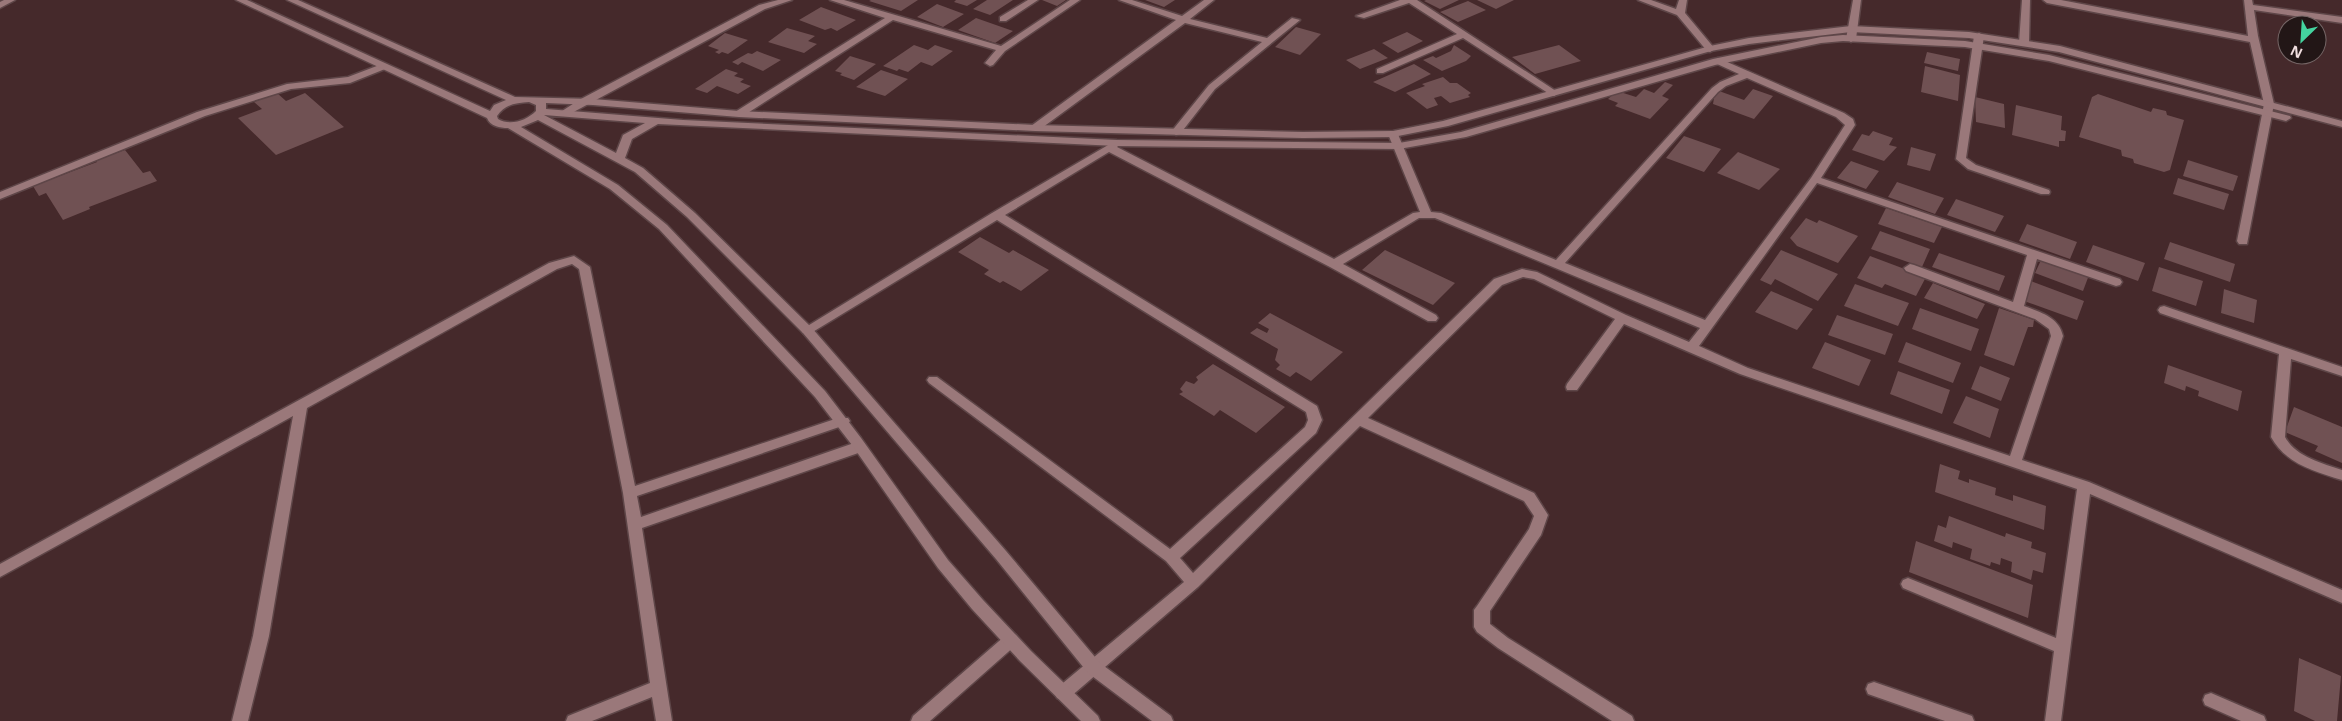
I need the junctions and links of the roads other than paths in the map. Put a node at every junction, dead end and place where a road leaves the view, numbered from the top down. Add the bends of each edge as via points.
1 (11, 0) edge
2 (240, 0) edge
3 (291, 0) edge
4 (788, 0) edge
5 (834, 0) edge
6 (1034, 0) edge
7 (1076, 0) edge
8 (1123, 0) edge
9 (1210, 0) edge
10 (1410, 0) edge
11 (1642, 0) edge
12 (1683, 0) edge
13 (1857, 0) edge
14 (2026, 0) edge
15 (2047, 0) edge
16 (2248, 3) edge
17 (0, 5) edge
18 (1680, 13) junction
19 (1361, 16) dead end
20 (892, 17) junction
21 (1003, 19) dead end
22 (1184, 20) junction
23 (1295, 20) dead end
24 (2342, 20) edge
25 (1851, 34) junction
26 (1463, 35) junction
27 (2254, 40) junction
28 (1270, 41) junction
29 (1979, 42) junction
30 (2024, 43) junction
31 (1002, 49) junction
32 (1710, 49) junction
33 (1718, 61) junction
34 (990, 62) dead end
35 (382, 67) junction
36 (1380, 71) dead end
37 (1748, 74) junction
38 (1554, 93) junction
39 (514, 100) junction
40 (533, 100) junction
41 (582, 102) junction
42 (2268, 109) junction
43 (539, 114) junction
44 (564, 114) junction
45 (740, 114) junction
46 (492, 116) junction
47 (656, 121) junction
48 (2342, 124) edge
49 (510, 126) junction
50 (1035, 128) junction
51 (1067, 129) junction
52 (1176, 132) junction
53 (2342, 132) edge
54 (1393, 134) junction
55 (1054, 140) junction
56 (1114, 145) junction
57 (1399, 146) junction
58 (619, 159) junction
59 (1815, 179) junction
60 (2045, 192) dead end
61 (0, 196) edge
62 (1427, 214) junction
63 (996, 215) junction
64 (2243, 241) dead end
65 (2033, 254) junction
66 (1334, 264) junction
67 (1558, 264) junction
68 (1910, 268) dead end
69 (2116, 282) dead end
70 (2017, 308) junction
71 (2164, 310) dead end
72 (1432, 318) dead end
73 (1622, 318) junction
74 (1707, 326) junction
75 (807, 330) junction
76 (1691, 348) junction
77 (2285, 352) junction
78 (2342, 372) edge
79 (933, 380) dead end
80 (1572, 387) dead end
81 (301, 405) junction
82 (1360, 420) junction
83 (843, 421) junction
84 (859, 447) junction
85 (2015, 462) junction
86 (2342, 475) edge
87 (2084, 486) junction
88 (630, 493) junction
89 (634, 524) junction
90 (1170, 557) junction
91 (0, 571) edge
92 (1193, 583) junction
93 (1908, 584) dead end
94 (2342, 597) edge
95 (1011, 640) junction
96 (2063, 648) junction
97 (1094, 668) junction
98 (659, 687) junction
99 (1874, 689) dead end
100 (1063, 693) junction
101 (2211, 700) dead end
102 (240, 721) edge
103 (574, 721) edge
104 (664, 721) edge
105 (919, 721) edge
106 (1092, 721) edge
107 (1165, 721) edge
108 (1626, 721) edge
109 (1966, 721) edge
110 (2053, 721) edge
111 (2258, 721) edge

1 - 17 street
2 - 35 street
3 - 39 street
4 - 41 street via 762,7
5 - 20 street
6 - 21 street
7 - 31 street
8 - 22 street
9 - 22 street
10 - 19 street
10 - 26 street
11 - 18 street
12 - 18 street
13 - 25 street
14 - 30 street
15 - 27 street
16 - 24 street
16 - 27 street
18 - 32 street
20 - 31 street
20 - 45 street
22 - 28 street
22 - 50 street
23 - 28 street
25 - 29 street
25 - 32 street via 1749,41
25 - 33 street
26 - 36 street
26 - 38 street
27 - 42 street
28 - 52 street via 1212,87
29 - 30 street
29 - 42 street
29 - 60 street via 1961,160 1972,167
30 - 42 street via 2060,49
31 - 34 street
32 - 38 street
33 - 37 street
33 - 57 street via 1462,135
35 - 46 street
35 - 61 street via 350,80 290,86 200,114
37 - 59 street via 1849,121 1850,125
37 - 67 street via 1715,90
38 - 54 street via 1444,124
39 - 40 street
39 - 46 street via 498,107
40 - 41 street
40 - 43 street via 541,104
41 - 44 street
41 - 45 street
42 - 48 street
42 - 53 street
42 - 64 street
43 - 44 street
43 - 49 street
43 - 58 street
44 - 47 street
45 - 50 street
46 - 49 street via 496,123
47 - 55 street
47 - 58 street via 627,137
49 - 83 street via 614,187 663,227
50 - 51 street
51 - 52 street
51 - 55 street
52 - 54 street
54 - 57 street
55 - 56 street
56 - 57 street
56 - 63 street
56 - 66 street
57 - 62 street
58 - 75 street via 639,170 691,215
59 - 65 street
59 - 74 street
62 - 66 street via 1417,215
62 - 67 street via 1449,219
63 - 75 street
63 - 90 street via 1312,409 1315,420 1311,430
65 - 69 street
65 - 70 street
66 - 72 street
67 - 74 street
68 - 70 street
70 - 85 street via 2050,322 2057,330 2057,336
71 - 77 street
73 - 76 street
73 - 80 street
73 - 82 street via 1537,276 1522,273 1509,276 1498,282
74 - 76 street
75 - 97 street
76 - 85 street via 1744,371
77 - 78 street
77 - 86 street via 2278,437 2281,445 2304,460
79 - 90 street
81 - 88 street via 553,266 574,260 584,267
81 - 91 street
81 - 102 street via 261,636
82 - 92 street
82 - 108 street via 1529,497 1541,515 1536,531 1482,610 1482,627
83 - 84 street
83 - 88 street
84 - 89 street
84 - 95 street via 962,587
85 - 87 street
87 - 94 street
87 - 96 street
88 - 89 street
89 - 98 street
90 - 92 street
92 - 97 street
93 - 96 street
95 - 100 street
95 - 105 street
96 - 110 street
97 - 100 street
97 - 107 street
98 - 103 street
98 - 104 street
99 - 109 street
100 - 106 street
101 - 111 street

